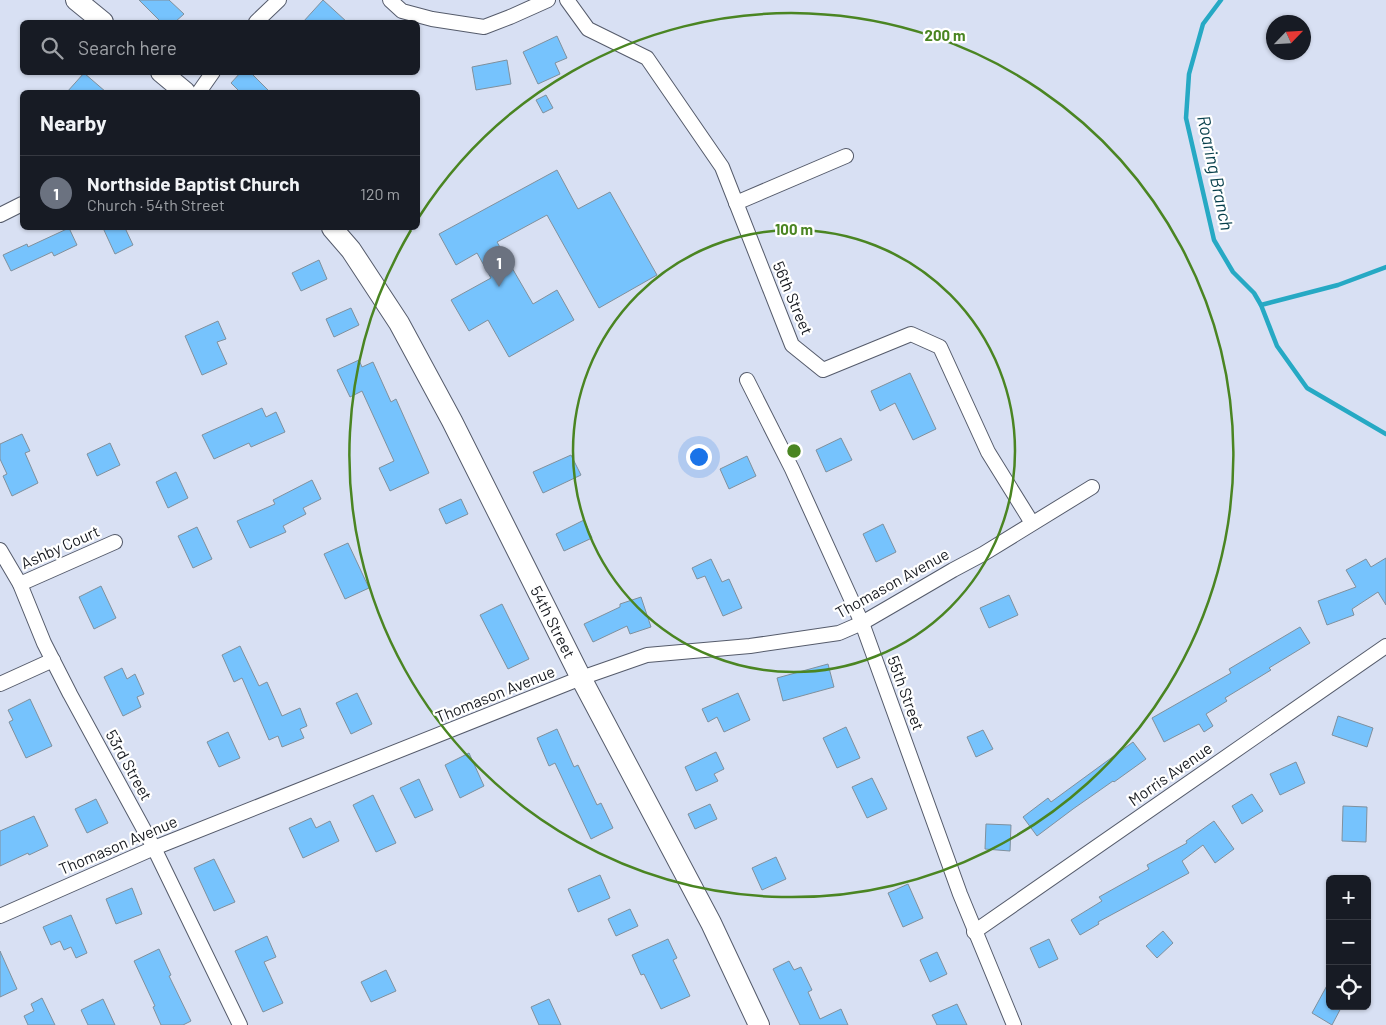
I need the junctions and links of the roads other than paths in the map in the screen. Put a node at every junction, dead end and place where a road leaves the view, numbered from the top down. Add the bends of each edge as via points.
1 (76, 0) edge
2 (279, 0) edge
3 (390, 0) edge
4 (548, 0) edge
5 (567, 0) edge
6 (101, 20) edge
7 (258, 20) edge
8 (165, 75) edge
9 (212, 75) edge
10 (183, 90) edge
11 (200, 90) edge
12 (846, 156) dead end
13 (736, 203) junction
14 (20, 205) edge
15 (0, 215) edge
16 (334, 230) edge
17 (747, 380) dead end
18 (1092, 488) dead end
19 (1032, 523) junction
20 (115, 542) dead end
21 (0, 550) edge
22 (20, 584) junction
23 (862, 623) junction
24 (1386, 646) edge
25 (53, 660) junction
26 (581, 678) junction
27 (0, 684) edge
28 (154, 848) junction
29 (0, 916) edge
30 (974, 932) junction
31 (240, 1025) edge
32 (759, 1025) edge
33 (1014, 1025) edge

1 - 6 main road
2 - 7 street
3 - 4 street via 402,11 484,27
5 - 13 street, 56th Street via 588,29 647,58 722,167
8 - 10 main road
9 - 11 street
12 - 13 street
13 - 19 street, 56th Street via 792,345 824,370 911,334 940,347 988,452
14 - 15 street
16 - 26 main road, 54th Street via 351,250 399,323
17 - 23 street, 55th Street via 792,469
18 - 19 street, Thomason Avenue
19 - 23 street, Thomason Avenue
20 - 22 street, Ashby Court
21 - 22 street, 53rd Street
22 - 25 street, 53rd Street
23 - 26 street, Thomason Avenue via 839,633 750,646 647,655
23 - 30 street, 55th Street
24 - 30 street, Morris Avenue
25 - 27 street
25 - 28 street, 53rd Street
26 - 28 street, Thomason Avenue
26 - 32 main road, 54th Street via 711,923
28 - 29 street, Thomason Avenue
28 - 31 street, 53rd Street
30 - 33 street, 55th Street

